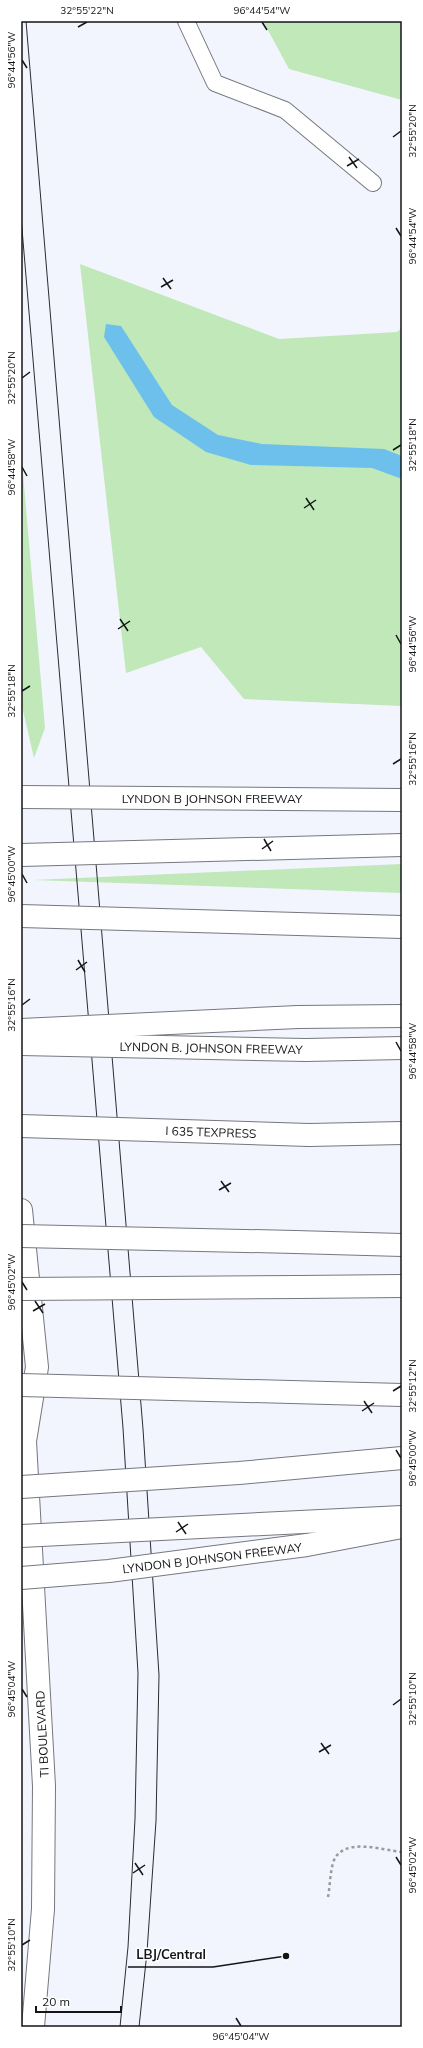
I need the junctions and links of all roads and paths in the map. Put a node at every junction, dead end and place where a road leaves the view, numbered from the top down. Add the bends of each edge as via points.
1 (186, 21) edge
2 (373, 183) dead end
3 (21, 797) edge
4 (402, 800) edge
5 (402, 844) edge
6 (21, 855) edge
7 (21, 916) edge
8 (402, 927) edge
9 (402, 1016) edge
10 (21, 1030) edge
11 (21, 1044) edge
12 (402, 1048) edge
13 (21, 1126) edge
14 (402, 1133) edge
15 (21, 1210) edge
16 (21, 1236) edge
17 (402, 1245) edge
18 (402, 1286) edge
19 (21, 1289) edge
20 (21, 1385) edge
21 (402, 1395) edge
22 (22, 1439) edge
23 (402, 1458) edge
24 (21, 1487) edge
25 (402, 1517) edge
26 (402, 1527) edge
27 (21, 1536) edge
28 (21, 1578) edge
29 (402, 1852) edge
30 (328, 1897) dead end
31 (33, 2027) edge

1 - 2 lane via 215,83 285,110
3 - 4 main road, LYNDON B JOHNSON FREEWAY, bridge
5 - 6 main road, bridge
7 - 8 main road, bridge
9 - 10 main road, bridge via 298,1017
11 - 12 main road, LYNDON B. JOHNSON FREEWAY, bridge via 306,1050
13 - 14 main road, I 635 TEXPRESS, bridge via 309,1135
15 - 22 main road, TI BOULEVARD via 36,1367
16 - 17 main road, bridge
18 - 19 main road, bridge
20 - 21 main road, bridge
22 - 31 main road, TI BOULEVARD via 44,1786 43,1909
23 - 24 main road, bridge via 239,1473
25 - 27 main road, bridge
26 - 28 main road, LYNDON B JOHNSON FREEWAY, bridge via 307,1546 109,1571
29 - 30 path via 356,1846 338,1853 333,1863

